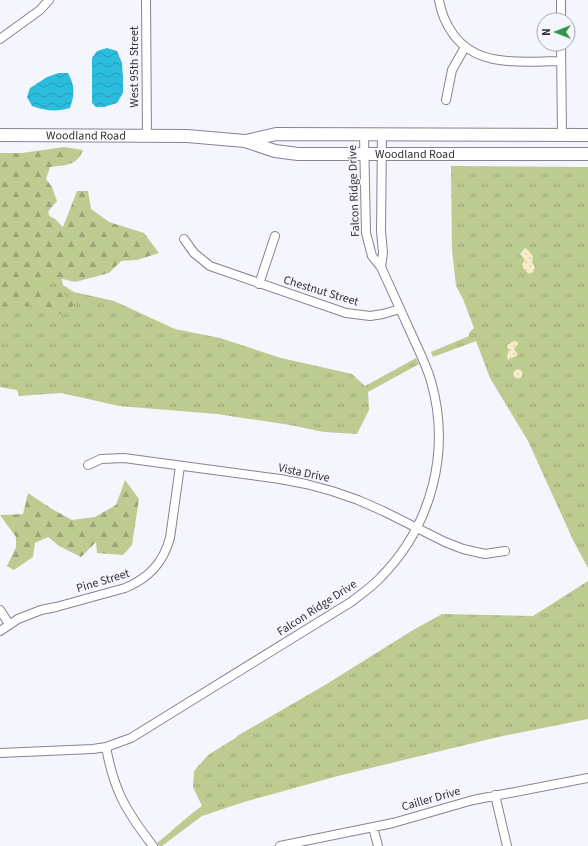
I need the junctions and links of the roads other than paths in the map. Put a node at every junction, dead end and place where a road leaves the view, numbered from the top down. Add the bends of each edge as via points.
1 (49, 0) edge
2 (146, 0) edge
3 (439, 0) edge
4 (561, 0) edge
5 (561, 12) edge
6 (0, 39) edge
7 (465, 47) junction
8 (561, 52) edge
9 (561, 60) junction
10 (446, 100) dead end
11 (0, 134) edge
12 (147, 135) junction
13 (364, 135) junction
14 (382, 135) junction
15 (588, 135) edge
16 (562, 136) junction
17 (245, 141) junction
18 (588, 154) edge
19 (365, 155) junction
20 (382, 155) junction
21 (275, 236) dead end
22 (184, 239) dead end
23 (381, 267) junction
24 (259, 284) junction
25 (400, 309) junction
26 (88, 465) dead end
27 (180, 466) junction
28 (417, 528) junction
29 (505, 552) dead end
30 (0, 610) edge
31 (9, 624) junction
32 (0, 631) edge
33 (106, 747) junction
34 (0, 753) edge
35 (588, 778) edge
36 (495, 795) junction
37 (373, 827) junction
38 (152, 846) edge
39 (280, 846) edge
40 (378, 846) edge
41 (507, 846) edge

1 - 6 street via 40,10
2 - 12 street, West 95th Street
3 - 7 street via 446,22 456,39
4 - 5 street
7 - 9 street via 484,57 497,60
7 - 10 street via 452,70
8 - 9 street
9 - 16 street
11 - 12 main road, Woodland Road
12 - 17 main road, Woodland Road
13 - 14 main road, Woodland Road
13 - 17 main road, Woodland Road via 276,134
13 - 19 street, Falcon Ridge Drive
14 - 16 main road, Woodland Road
14 - 20 street, Falcon Ridge Drive
15 - 16 main road, Woodland Road
17 - 19 main road, Woodland Road via 275,151 298,154
18 - 20 main road, Woodland Road
19 - 20 main road, Woodland Road
19 - 23 street, Falcon Ridge Drive via 366,233 372,256
20 - 23 street, Falcon Ridge Drive
21 - 24 street
22 - 24 street, Chestnut Street via 194,253 210,266
23 - 25 street, Falcon Ridge Drive
24 - 25 street, Chestnut Street via 358,316 383,314
25 - 28 street, Falcon Ridge Drive via 427,369 438,417 439,438 435,476
26 - 27 street, Vista Drive via 101,459 113,458
27 - 28 street, Vista Drive via 280,479 313,486 358,500
27 - 31 street, Pine Street via 168,544 162,560 146,577 125,588 41,610
28 - 29 street, Vista Drive via 445,542 474,552
28 - 33 street, Falcon Ridge Drive via 392,565 368,590 351,602 150,728
30 - 31 street
31 - 32 street, Pine Street
33 - 34 street, Falcon Ridge Drive
33 - 38 street via 112,773 125,806
35 - 36 street, Cailler Drive
36 - 37 street, Cailler Drive
36 - 41 street
37 - 39 street, Cailler Drive
37 - 40 street

